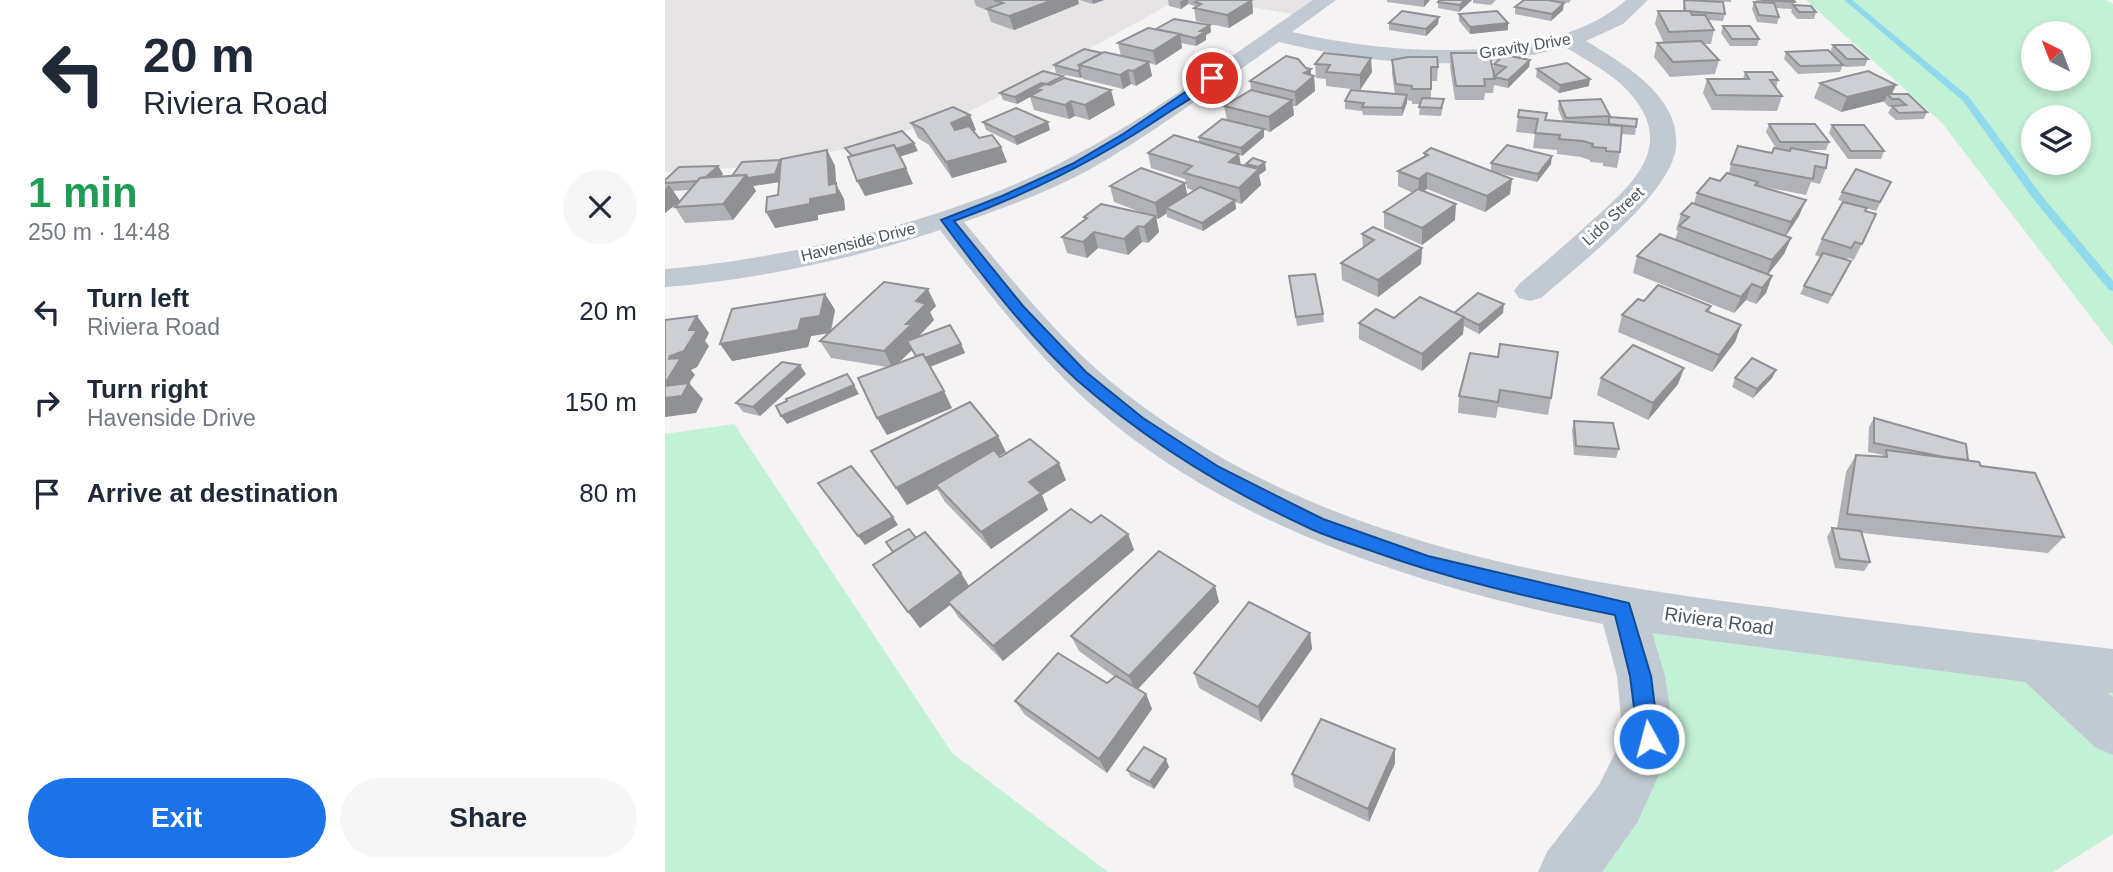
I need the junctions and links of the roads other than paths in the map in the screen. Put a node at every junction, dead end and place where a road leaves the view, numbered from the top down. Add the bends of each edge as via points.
1 (1326, 0) edge
2 (1637, 0) edge
3 (1276, 35) junction
4 (1568, 40) junction
5 (947, 220) junction
6 (665, 278) edge
7 (1530, 291) dead end
8 (1622, 609) junction
9 (2037, 662) junction
10 (2113, 671) edge
11 (2113, 730) edge
12 (1567, 872) edge

1 - 3 street, Havenside Drive
2 - 4 street, Gravity Drive via 1618,20
3 - 4 street, Gravity Drive via 1395,55 1470,55
3 - 5 street, Havenside Drive via 1076,166
4 - 7 street, Lido Street via 1634,84 1661,122 1664,146 1656,172 1635,198
5 - 6 street, Havenside Drive via 803,256
5 - 8 street, Riviera Road via 1018,309 1081,375 1137,422 1213,471 1317,524 1427,563
8 - 9 street, Riviera Road
8 - 12 street via 1641,676 1649,739 1618,804
9 - 10 street, Riviera Road
9 - 11 street

